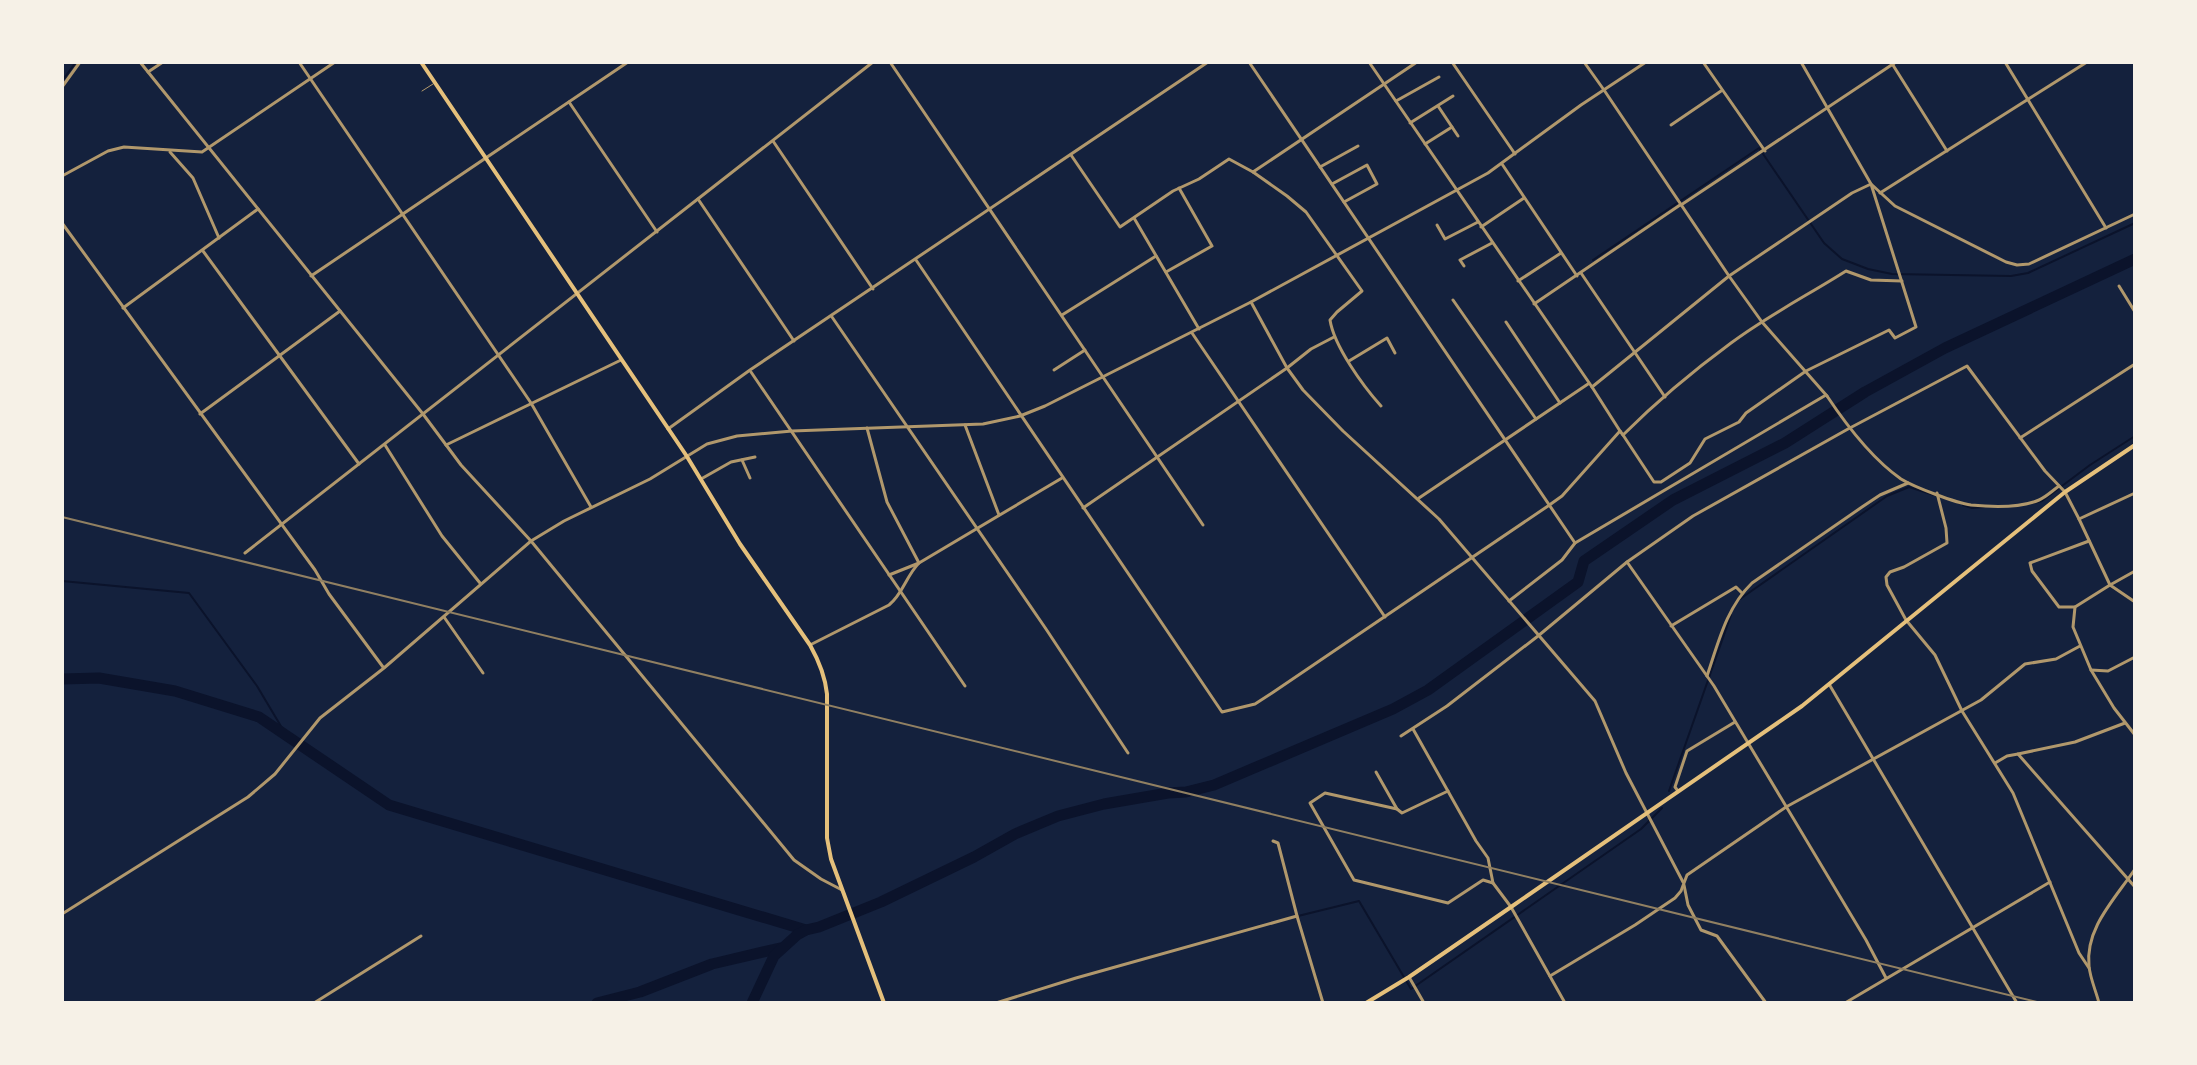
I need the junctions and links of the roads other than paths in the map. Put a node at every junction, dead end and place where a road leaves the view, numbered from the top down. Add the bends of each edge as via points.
1 (80, 62) edge
2 (140, 62) edge
3 (163, 62) edge
4 (299, 62) edge
5 (335, 62) edge
6 (421, 62) edge
7 (628, 62) edge
8 (873, 62) edge
9 (890, 62) edge
10 (1208, 62) edge
11 (1249, 62) edge
12 (1369, 62) edge
13 (1417, 62) edge
14 (1452, 62) edge
15 (1584, 62) edge
16 (1646, 62) edge
17 (1703, 62) edge
18 (1801, 62) edge
19 (2005, 62) edge
20 (2087, 62) edge
21 (1893, 63) edge
22 (148, 72) junction
23 (1439, 77) dead end
24 (310, 78) junction
25 (435, 82) junction
26 (1384, 84) junction
27 (62, 87) edge
28 (1604, 90) junction
29 (1722, 90) junction
30 (422, 91) dead end
31 (1453, 96) dead end
32 (2027, 99) junction
33 (1396, 101) junction
34 (569, 102) junction
35 (1438, 106) junction
36 (1828, 107) junction
37 (1410, 123) junction
38 (1671, 125) dead end
39 (1452, 127) junction
40 (1458, 136) dead end
41 (1301, 139) junction
42 (773, 141) junction
43 (1425, 144) junction
44 (1358, 146) dead end
45 (209, 147) junction
46 (169, 150) junction
47 (1765, 151) junction
48 (1947, 151) junction
49 (1515, 154) junction
50 (1071, 155) junction
51 (486, 156) junction
52 (1502, 164) junction
53 (1320, 167) junction
54 (1253, 172) junction
55 (62, 176) edge
56 (1332, 184) junction
57 (1871, 184) junction
58 (1179, 188) junction
59 (1456, 191) junction
60 (1880, 193) junction
61 (1524, 198) junction
62 (698, 199) junction
63 (1344, 202) junction
64 (1681, 205) junction
65 (258, 209) junction
66 (990, 210) junction
67 (402, 214) junction
68 (2135, 214) edge
69 (1134, 218) junction
70 (62, 223) edge
71 (1480, 224) junction
72 (1437, 225) dead end
73 (2106, 228) junction
74 (657, 232) junction
75 (1368, 237) junction
76 (219, 238) junction
77 (1492, 243) junction
78 (203, 251) junction
79 (1561, 253) junction
80 (1336, 255) junction
81 (1156, 256) junction
82 (916, 260) junction
83 (1464, 266) dead end
84 (1166, 272) junction
85 (1579, 274) junction
86 (311, 276) junction
87 (1729, 276) junction
88 (1518, 281) junction
89 (1902, 281) junction
90 (2119, 286) dead end
91 (873, 289) junction
92 (579, 293) junction
93 (1453, 300) dead end
94 (1251, 302) junction
95 (1534, 304) junction
96 (123, 308) junction
97 (340, 311) junction
98 (2135, 312) edge
99 (1062, 315) junction
100 (832, 317) junction
101 (1506, 322) dead end
102 (1762, 322) junction
103 (1199, 329) junction
104 (1192, 333) junction
105 (1335, 337) junction
106 (794, 341) junction
107 (1085, 350) junction
108 (1634, 352) junction
109 (1395, 353) dead end
110 (280, 356) junction
111 (498, 356) junction
112 (621, 360) junction
113 (1349, 361) junction
114 (2135, 364) edge
115 (1287, 368) junction
116 (750, 370) junction
117 (1054, 370) dead end
118 (1806, 371) junction
119 (1103, 377) junction
120 (1591, 385) junction
121 (1827, 396) junction
122 (1665, 397) junction
123 (1238, 402) junction
124 (531, 403) junction
125 (1560, 403) junction
126 (1381, 406) dead end
127 (200, 414) junction
128 (423, 414) junction
129 (1020, 416) junction
130 (1536, 419) junction
131 (964, 424) junction
132 (907, 426) junction
133 (867, 428) junction
134 (668, 429) junction
135 (1848, 429) junction
136 (792, 431) junction
137 (1622, 433) junction
138 (2020, 438) junction
139 (1505, 440) junction
140 (385, 444) junction
141 (446, 445) junction
142 (2135, 445) edge
143 (686, 455) junction
144 (1157, 456) junction
145 (755, 457) dead end
146 (742, 460) junction
147 (359, 464) junction
148 (750, 478) dead end
149 (1062, 478) junction
150 (701, 479) junction
151 (1908, 483) junction
152 (2062, 488) junction
153 (2135, 493) edge
154 (1937, 496) junction
155 (1419, 498) junction
156 (1548, 506) junction
157 (592, 508) junction
158 (1083, 508) junction
159 (999, 515) junction
160 (2079, 519) junction
161 (281, 525) junction
162 (1203, 525) dead end
163 (977, 528) junction
164 (531, 541) junction
165 (2089, 541) junction
166 (1575, 543) junction
167 (245, 553) dead end
168 (1471, 557) junction
169 (1627, 562) junction
170 (919, 563) junction
171 (2135, 571) edge
172 (889, 575) junction
173 (480, 583) junction
174 (2110, 585) junction
175 (900, 593) junction
176 (1742, 593) junction
177 (1510, 602) junction
178 (2135, 602) edge
179 (2075, 607) junction
180 (444, 616) junction
181 (1385, 617) junction
182 (1906, 620) junction
183 (1671, 626) junction
184 (1537, 634) junction
185 (810, 645) junction
186 (2080, 646) junction
187 (2135, 657) edge
188 (384, 668) junction
189 (2091, 670) junction
190 (483, 673) dead end
191 (1707, 676) junction
192 (1829, 684) junction
193 (965, 686) dead end
194 (1962, 711) junction
195 (1735, 722) junction
196 (2125, 723) junction
197 (1413, 729) junction
198 (2135, 735) edge
199 (1401, 736) dead end
200 (1748, 743) junction
201 (1128, 753) dead end
202 (2018, 754) junction
203 (1873, 759) junction
204 (1995, 763) junction
205 (1376, 772) dead end
206 (1448, 791) junction
207 (1678, 791) junction
208 (1786, 807) junction
209 (1397, 809) junction
210 (1649, 817) junction
211 (1273, 841) dead end
212 (2135, 869) edge
213 (2128, 879) junction
214 (1683, 882) junction
215 (2050, 882) junction
216 (1493, 883) junction
217 (2135, 887) edge
218 (842, 890) junction
219 (1511, 907) junction
220 (62, 914) edge
221 (1297, 916) junction
222 (1973, 928) junction
223 (421, 936) dead end
224 (2089, 968) junction
225 (1550, 976) junction
226 (1409, 977) junction
227 (1886, 978) junction
228 (314, 1003) edge
229 (884, 1003) edge
230 (996, 1003) edge
231 (1323, 1003) edge
232 (1366, 1003) edge
233 (1424, 1003) edge
234 (1565, 1003) edge
235 (1766, 1003) edge
236 (1845, 1003) edge
237 (2017, 1003) edge
238 (2099, 1003) edge

1 - 27 street
2 - 22 street
3 - 22 street
4 - 24 street
5 - 24 street
6 - 25 main road
7 - 34 street
8 - 42 street
9 - 66 street
10 - 50 street
11 - 41 street
12 - 26 street
13 - 26 street
14 - 49 street
15 - 28 street
16 - 28 street
17 - 29 street
18 - 36 street
19 - 32 street
20 - 32 street
21 - 36 street
21 - 48 street
22 - 45 street
23 - 33 street
24 - 45 street
24 - 67 street
25 - 30 lane
25 - 51 main road
26 - 33 street
26 - 41 street
28 - 49 street
28 - 64 street
29 - 38 street
29 - 47 street
31 - 35 street
32 - 48 street
32 - 73 street
33 - 37 street
34 - 51 street
34 - 74 street
35 - 37 street
35 - 39 street
36 - 47 street
36 - 57 street
37 - 43 street
39 - 40 street
39 - 43 street
41 - 53 street
41 - 54 street
42 - 62 street
42 - 91 street
43 - 59 street
44 - 53 street
45 - 46 street via 202,152
45 - 65 street
46 - 55 street via 124,147
46 - 76 street via 193,178
47 - 64 street
48 - 60 street
49 - 52 street
50 - 66 street
50 - 69 street via 1120,227
51 - 67 street
51 - 92 main road
52 - 59 street
52 - 61 street
53 - 56 street
54 - 58 street via 1229,159
54 - 80 street via 1306,212
56 - 63 street
56 - 63 street via 1367,165 1377,184
57 - 60 street
57 - 87 street
57 - 89 street
58 - 69 street
58 - 84 street via 1212,246
59 - 71 street
59 - 75 street
60 - 73 street via 1895,206 2017,265
61 - 71 street
61 - 79 street
62 - 74 street
62 - 106 street
63 - 75 street
64 - 85 street
64 - 87 street
65 - 76 street
65 - 86 street
66 - 82 street
66 - 99 street
67 - 86 street
67 - 111 street
68 - 73 street
69 - 81 street
70 - 96 street
71 - 72 street via 1445,239
71 - 77 street
74 - 92 street
75 - 80 street
75 - 139 street
76 - 78 street
77 - 83 street via 1460,260
77 - 88 street
78 - 96 street
78 - 110 street
79 - 85 street
79 - 88 street
80 - 94 street
80 - 105 street via 1362,291 1330,320
81 - 84 street
81 - 99 street
82 - 91 street
82 - 129 street
84 - 103 street
85 - 95 street
85 - 108 street
86 - 97 street
87 - 102 street
87 - 108 street
88 - 95 street
89 - 102 street via 1871,280 1846,271
89 - 118 street via 1916,327 1895,338 1889,330
90 - 98 street
91 - 100 street
92 - 111 street
92 - 112 main road
93 - 130 street
94 - 103 street
94 - 115 street
95 - 120 street
96 - 127 street
97 - 110 street
97 - 128 street
99 - 107 street
100 - 106 street
100 - 132 street
101 - 125 street
102 - 118 street
102 - 122 street
103 - 104 street
104 - 119 street
104 - 123 street
105 - 113 street
105 - 115 street
106 - 116 street
107 - 117 street
107 - 119 street
108 - 120 street
108 - 122 street
109 - 113 street via 1387,338
110 - 127 street
110 - 147 street
111 - 124 street
111 - 128 street
112 - 124 street
112 - 134 main road
113 - 126 street
114 - 138 street
115 - 123 street
115 - 155 street via 1343,431
116 - 134 street
116 - 136 street
118 - 121 street
118 - 137 street via 1739,422 1705,439 1690,463 1661,482 1654,482
119 - 129 street
119 - 144 street
120 - 125 street
120 - 137 street
121 - 135 street
121 - 166 street
122 - 137 street
123 - 144 street
123 - 181 street
124 - 141 street
124 - 157 street
125 - 130 street
127 - 161 street
128 - 140 street
128 - 141 street
129 - 131 street
129 - 149 street
130 - 139 street
131 - 132 street
131 - 159 street
132 - 133 street
132 - 163 street
133 - 136 street
133 - 170 street via 887,502
134 - 143 main road
135 - 138 street via 1967,366
135 - 151 street
135 - 169 street via 1693,516
136 - 143 street via 718,440
136 - 172 street
137 - 156 street
138 - 152 street
139 - 155 street
139 - 156 street
140 - 147 street
140 - 173 street via 442,536
141 - 164 street
142 - 152 main road
143 - 150 main road
143 - 157 street
144 - 158 street
144 - 162 street
145 - 146 street
146 - 148 street
146 - 150 street
147 - 161 street
149 - 158 street
149 - 159 street
150 - 185 main road
151 - 154 street
151 - 176 street via 1880,495
152 - 154 street via 2042,499 2014,504 1967,504
152 - 160 street
152 - 182 main road
153 - 160 street
154 - 182 street via 1947,543 1886,577
155 - 168 street
156 - 166 street
156 - 168 street
157 - 164 street
158 - 181 street via 1222,712 1255,704
159 - 163 street
160 - 165 street
161 - 167 street
161 - 188 street
163 - 170 street
163 - 201 street
164 - 173 street
164 - 218 street via 794,860
165 - 174 street
165 - 179 street via 2030,563 2059,607
166 - 177 street
168 - 177 street
168 - 181 street
169 - 183 street
169 - 184 street
170 - 172 street
170 - 175 street
171 - 174 street
172 - 175 street
173 - 180 street
174 - 178 street
174 - 179 street
175 - 185 street via 889,605
175 - 193 street
176 - 183 street via 1736,587
176 - 191 street
177 - 184 street
179 - 186 street via 2073,627
180 - 188 street
180 - 190 street
182 - 192 main road
182 - 194 street via 1935,655
183 - 191 street
184 - 197 street
184 - 210 street via 1595,701
185 - 218 main road via 826,681 827,838
186 - 189 street
186 - 194 street via 2056,659 2025,664
187 - 189 street via 2108,671
188 - 220 street via 320,718 275,774 248,797
189 - 196 street
191 - 195 street
192 - 200 main road
192 - 203 street
194 - 203 street
194 - 204 street
195 - 200 street
195 - 207 street via 1687,751
196 - 198 street
196 - 202 street via 2075,742
197 - 199 street
197 - 206 street
200 - 207 main road
200 - 208 street
202 - 204 street
202 - 213 street
203 - 208 street
203 - 222 street
204 - 215 street
205 - 209 street
206 - 209 street via 1402,813
206 - 216 street via 1488,858
207 - 210 main road
208 - 214 street
208 - 227 street
209 - 216 street via 1325,793 1310,803 1354,880 1448,903 1483,880
210 - 214 street
210 - 219 main road
211 - 221 street via 1278,843
212 - 213 street
213 - 217 street
213 - 224 street via 2093,932
214 - 225 street via 1675,898
214 - 235 street via 1701,930 1717,936
215 - 222 street
215 - 224 street
216 - 219 street
218 - 229 main road
219 - 225 street
219 - 226 main road
221 - 230 street
221 - 231 street
222 - 227 street
222 - 237 street
223 - 228 street
224 - 238 street
225 - 234 street
226 - 232 main road
226 - 233 street
227 - 236 street

